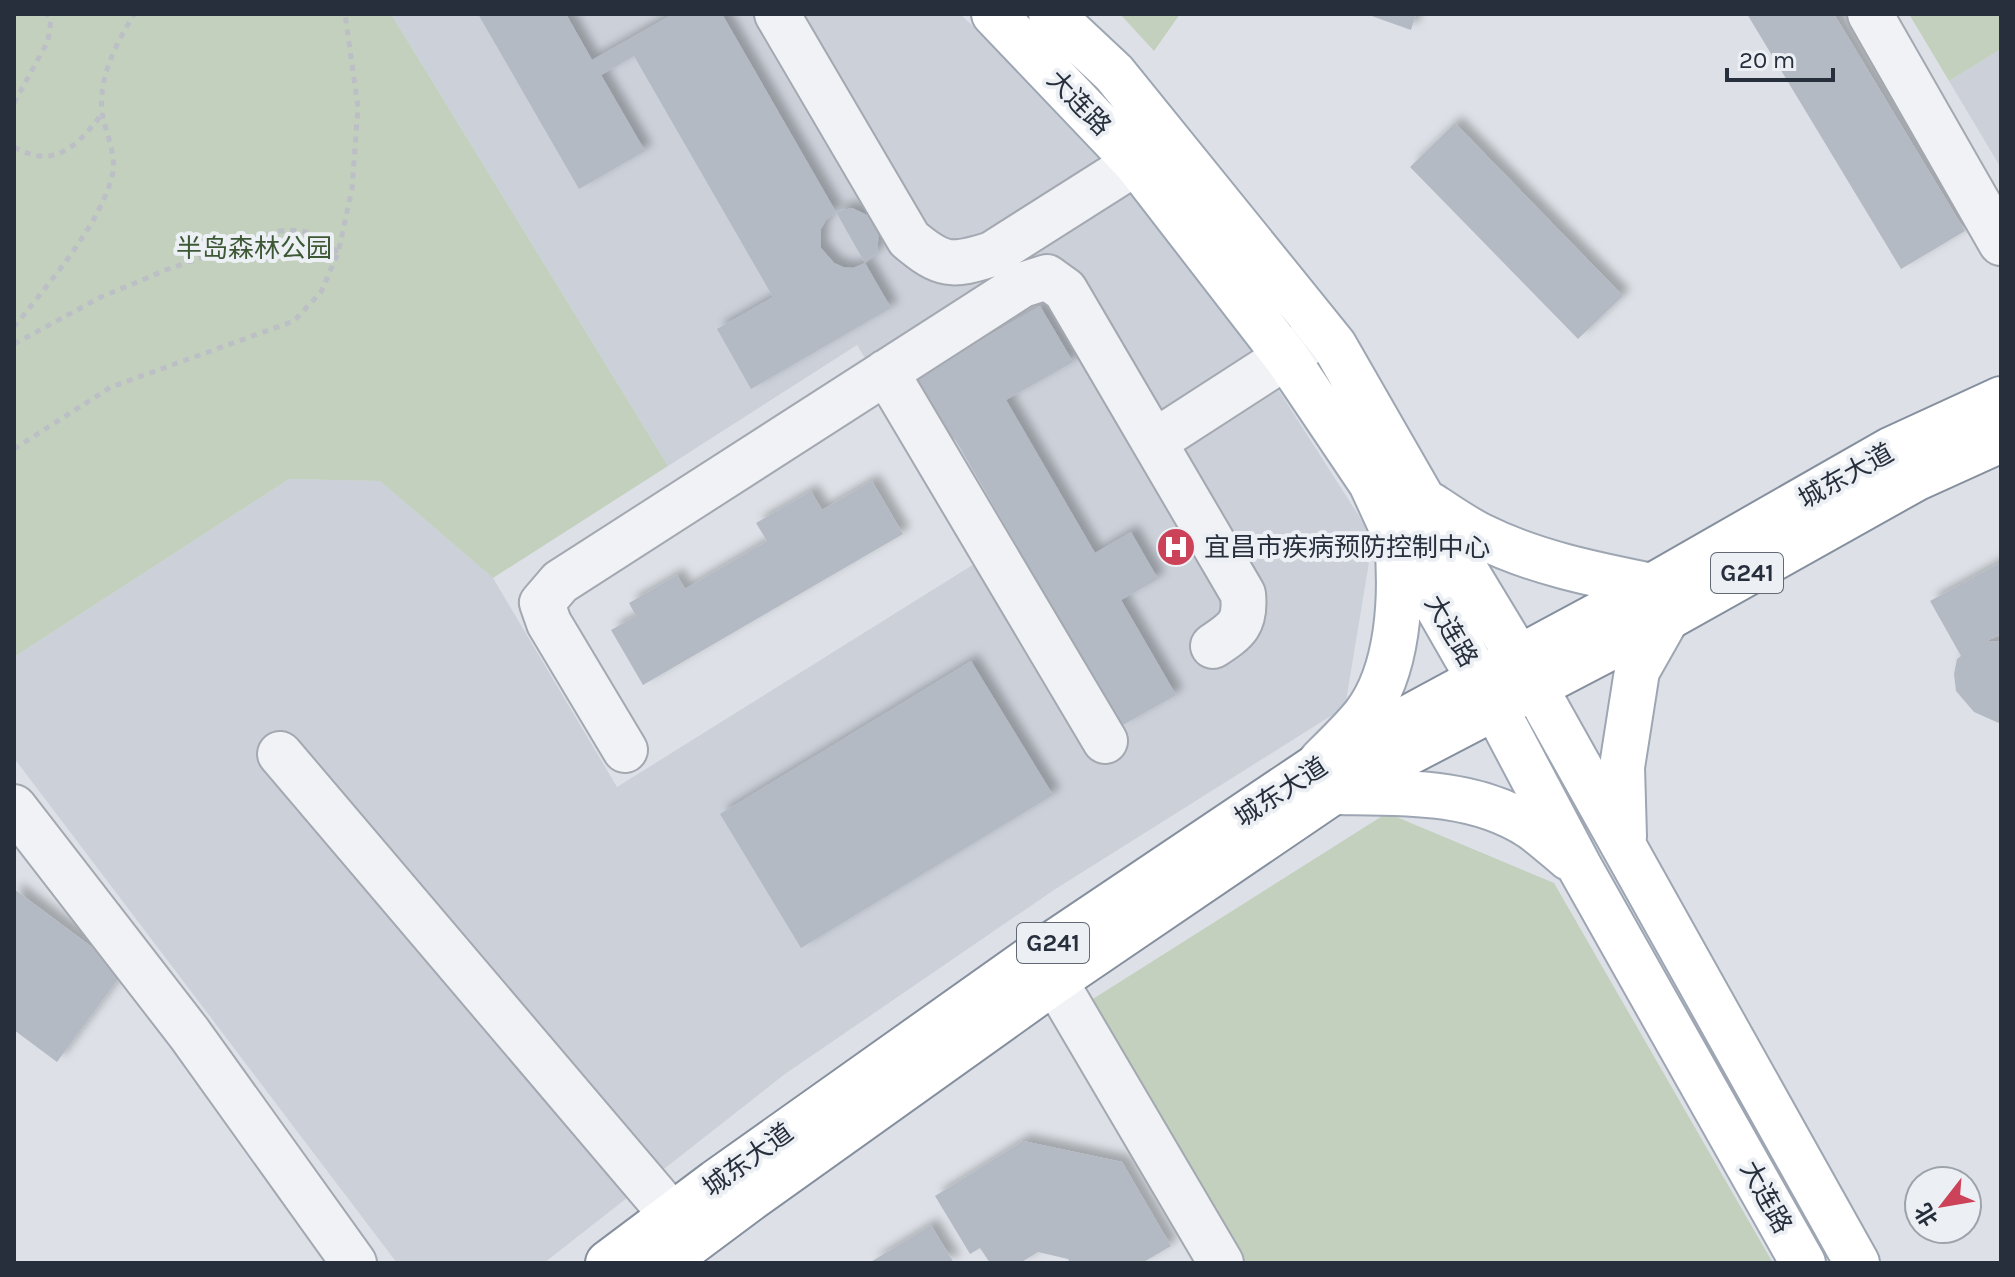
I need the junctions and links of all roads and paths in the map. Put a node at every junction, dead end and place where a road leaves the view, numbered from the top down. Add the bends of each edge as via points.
1 (47, 14) edge
2 (134, 14) edge
3 (345, 14) edge
4 (777, 14) edge
5 (994, 14) edge
6 (1051, 14) edge
7 (1870, 14) edge
8 (14, 103) edge
9 (102, 113) junction
10 (14, 147) edge
11 (1153, 153) junction
12 (2001, 243) edge
13 (338, 253) junction
14 (14, 327) edge
15 (1323, 332) junction
16 (14, 344) edge
17 (1286, 357) junction
18 (886, 372) junction
19 (2001, 399) edge
20 (2001, 440) edge
21 (1154, 442) junction
22 (14, 449) edge
23 (1423, 500) junction
24 (1397, 536) junction
25 (1659, 602) junction
26 (1213, 646) dead end
27 (1527, 672) junction
28 (1487, 694) junction
29 (1105, 741) dead end
30 (625, 750) dead end
31 (280, 754) dead end
32 (1323, 781) junction
33 (14, 807) edge
34 (1624, 843) junction
35 (1579, 866) junction
36 (1055, 981) junction
37 (672, 1215) junction
38 (354, 1263) edge
39 (608, 1263) edge
40 (664, 1263) edge
41 (1221, 1263) edge
42 (1803, 1263) edge
43 (1857, 1263) edge

1 - 8 path via 48,41
2 - 9 path via 110,60
3 - 13 path via 358,107 352,189
4 - 11 street via 909,239 929,256 960,264 992,254
5 - 11 main road, 大连路
6 - 11 main road, 大连路 via 1114,73
7 - 12 street
9 - 10 path via 83,139 57,156 28,155
9 - 14 path via 114,169 107,189 93,220
11 - 15 main road, 大连路
11 - 17 main road, 大连路
13 - 16 path via 314,233 279,231 115,291
13 - 22 path via 321,292 294,321 111,387
15 - 17 street
15 - 23 main road, 大连路
17 - 21 street
17 - 24 main road, 大连路 via 1371,483
18 - 21 street via 1022,285 1047,277 1065,290
18 - 29 street
18 - 30 street via 560,582 542,603
19 - 25 main road, 城东大道 / G241 via 1890,450
20 - 25 main road, 城东大道 / G241
21 - 26 street via 1243,594 1245,613 1235,632
23 - 25 main road via 1518,552
23 - 27 main road, 大连路
24 - 28 main road, 大连路
24 - 32 main road via 1401,587 1388,663 1366,714
25 - 27 main road, 城东大道 / G241
25 - 34 main road via 1637,671 1622,767
27 - 28 main road, 城东大道 / G241
27 - 34 main road, 大连路
28 - 32 main road, 城东大道 / G241
28 - 35 main road, 大连路
31 - 37 street
32 - 35 main road via 1484,805 1529,826
32 - 36 main road, 城东大道 / G241
32 - 37 main road, 城东大道 / G241 via 1033,957
33 - 38 street via 189,1033
34 - 43 main road, 大连路
35 - 42 main road, 大连路
36 - 40 main road, 城东大道 / G241
36 - 41 street
37 - 39 main road, 城东大道 / G241

